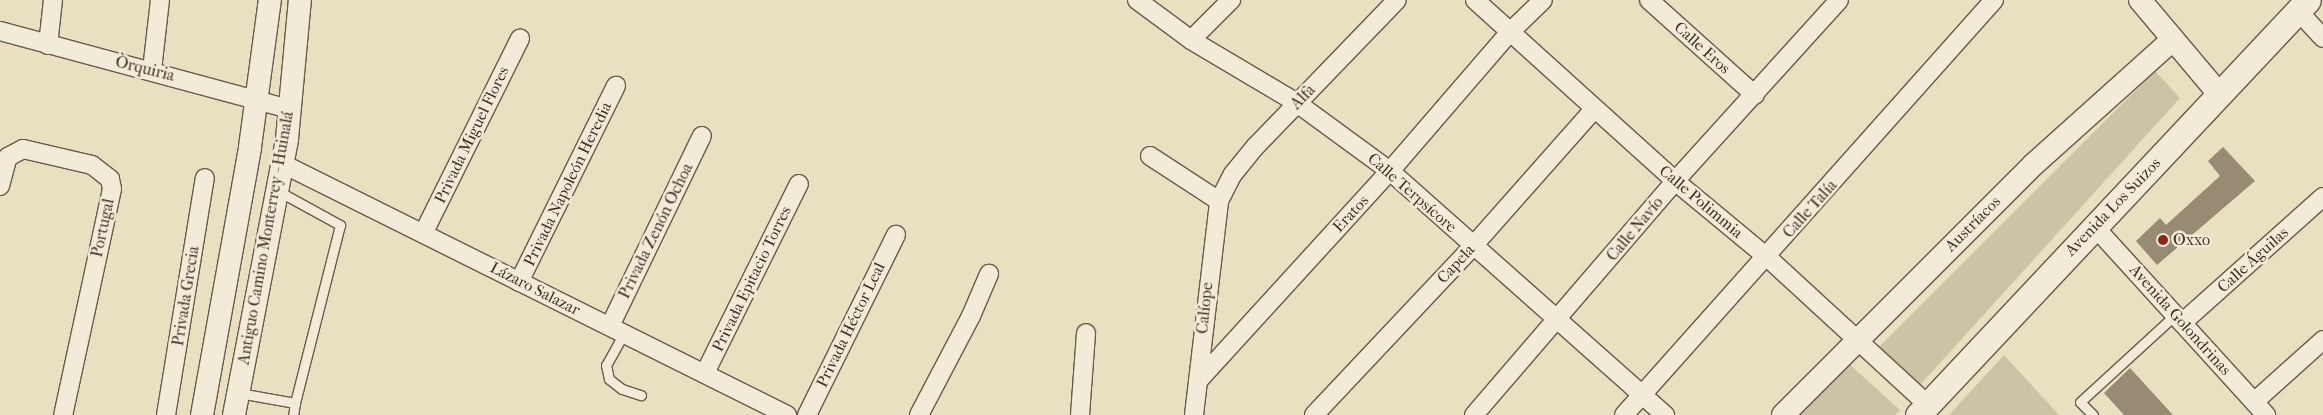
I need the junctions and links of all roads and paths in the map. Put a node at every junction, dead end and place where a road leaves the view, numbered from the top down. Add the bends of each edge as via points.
1 (53, 0) edge
2 (160, 0) edge
3 (270, 0) edge
4 (300, 0) edge
5 (1137, 0) edge
6 (1231, 0) edge
7 (1397, 0) edge
8 (1475, 0) edge
9 (1543, 0) edge
10 (1649, 0) edge
11 (1839, 0) edge
12 (1994, 0) edge
13 (2143, 2) edge
14 (2303, 5) edge
15 (0, 31) edge
16 (1509, 33) junction
17 (2323, 38) edge
18 (520, 39) dead end
19 (1191, 40) junction
20 (2172, 41) junction
21 (48, 45) junction
22 (152, 70) junction
23 (616, 86) dead end
24 (2220, 95) junction
25 (1755, 96) junction
26 (256, 98) junction
27 (1297, 103) junction
28 (290, 109) junction
29 (1594, 109) junction
30 (702, 136) dead end
31 (1150, 156) dead end
32 (283, 164) junction
33 (1390, 171) junction
34 (205, 178) dead end
35 (1675, 181) junction
36 (800, 184) dead end
37 (0, 186) edge
38 (278, 191) junction
39 (2323, 197) edge
40 (1219, 201) junction
41 (2094, 226) junction
42 (424, 232) junction
43 (896, 235) dead end
44 (1473, 246) junction
45 (1767, 257) junction
46 (989, 274) dead end
47 (519, 282) junction
48 (2178, 319) junction
49 (1558, 321) junction
50 (617, 329) junction
51 (1086, 333) dead end
52 (1857, 338) junction
53 (2323, 340) edge
54 (705, 373) junction
55 (1198, 381) junction
56 (238, 393) junction
57 (641, 395) dead end
58 (1642, 395) junction
59 (295, 403) junction
60 (2260, 409) edge
61 (1923, 410) edge
62 (784, 414) edge
63 (63, 415) edge
64 (166, 415) edge
65 (202, 415) edge
66 (234, 415) edge
67 (293, 415) edge
68 (807, 415) edge
69 (920, 415) edge
70 (1080, 415) edge
71 (1194, 415) edge
72 (1314, 415) edge
73 (1474, 415) edge
74 (1624, 415) edge
75 (1665, 415) edge
76 (1783, 415) edge
77 (2093, 415) edge

1 - 21 street
2 - 22 street
3 - 26 street, Antiguo Camino Monterrey - Huinalá
4 - 28 street, Antiguo Camino Monterrey - Huinalá
5 - 19 street, Calle Terpsícore
6 - 19 street
7 - 27 street, Alfa
8 - 16 street, Calle Polimmia
9 - 16 street, Eratos
10 - 25 street, Calle Eros
11 - 25 street, Calle Navío
12 - 45 street, Calle Talía
13 - 20 street
14 - 17 street
14 - 24 main road, Avenida Los Suizos
15 - 21 street, Òrquiria
16 - 29 street, Calle Polimmia
16 - 33 street, Eratos
18 - 42 street, Privada Miguel Flores
19 - 27 street, Calle Terpsícore
20 - 24 street
20 - 52 street, Austríacos via 2033,165
21 - 22 street, Òrquiria
22 - 26 street, Òrquiria
23 - 47 street, Privada Napoleón Heredia
24 - 41 main road, Avenida Los Suizos
25 - 35 street, Calle Navío
26 - 28 street, Òrquiria
26 - 65 street, Antiguo Camino Monterrey - Huinalá
27 - 33 street, Calle Terpsícore
27 - 40 street, Alfa via 1233,174
28 - 32 street, Antiguo Camino Monterrey - Huinalá
29 - 35 street, Calle Polimmia
29 - 44 street, Capela
30 - 50 street, Privada Zenón Ochoa
31 - 40 street
32 - 38 street, Antiguo Camino Monterrey - Huinalá
32 - 42 street, Lázaro Salazar
33 - 44 street, Calle Terpsícore
33 - 55 street, Eratos
34 - 64 street, Privada Grecia
35 - 45 street, Calle Polimmia
35 - 49 street, Calle Navío
36 - 54 street, Privada Epitacio Torres
37 - 63 street, Portugal via 8,157 24,149 92,165 110,179 112,189
38 - 56 street, Antiguo Camino Monterrey - Huinalá
38 - 59 lane via 340,225
39 - 48 street, Calle Águilas
40 - 55 street, Calíope
41 - 48 street, Avenida Golondrinas
41 - 61 main road, Avenida Los Suizos
42 - 47 street, Lázaro Salazar
43 - 68 street, Privada Héctor Leal
44 - 49 street, Calle Terpsícore
44 - 72 street, Capela
45 - 52 street, Calle Polimmia
45 - 58 street, Calle Talía
46 - 69 street via 967,325
47 - 50 street, Lázaro Salazar
48 - 60 street, Avenida Golondrinas
48 - 77 lane via 2080,402
49 - 58 street, Calle Terpsícore
49 - 73 street, Calle Navío
50 - 54 street, Lázaro Salazar
50 - 57 lane via 606,365 609,379 622,389
51 - 70 street
52 - 61 street, Calle Polimmia
52 - 76 street, Austríacos
53 - 60 street
54 - 62 street, Lázaro Salazar
55 - 71 street, Calíope
56 - 59 lane
56 - 66 street, Antiguo Camino Monterrey - Huinalá
58 - 74 street, Calle Talía
58 - 75 street, Calle Terpsícore
59 - 67 lane

